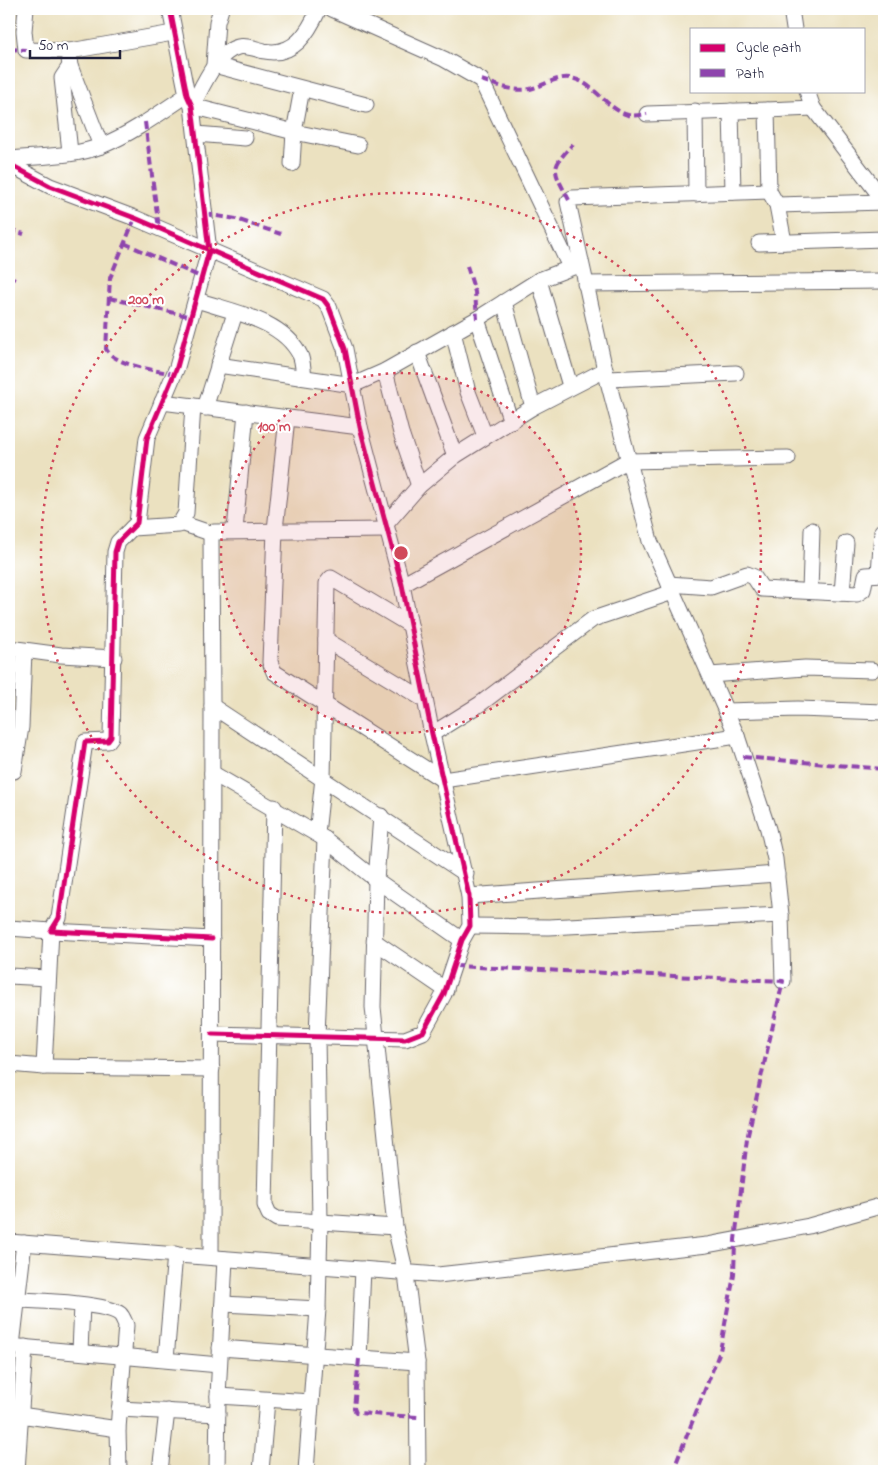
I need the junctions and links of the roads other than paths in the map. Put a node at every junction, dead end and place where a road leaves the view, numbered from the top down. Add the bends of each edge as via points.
1 (26, 9) edge
2 (170, 9) edge
3 (221, 9) edge
4 (319, 9) edge
5 (332, 9) edge
6 (791, 9) edge
7 (794, 28) edge
8 (173, 33) junction
9 (70, 58) junction
10 (214, 65) junction
11 (302, 89) junction
12 (808, 92) edge
13 (190, 100) junction
14 (366, 105) dead end
15 (813, 108) junction
16 (767, 110) junction
17 (695, 111) junction
18 (731, 111) junction
19 (647, 114) dead end
20 (294, 132) junction
21 (196, 134) junction
22 (245, 138) dead end
23 (358, 145) dead end
24 (101, 146) junction
25 (70, 152) junction
26 (9, 164) edge
27 (292, 164) dead end
28 (769, 191) junction
29 (733, 192) junction
30 (696, 194) junction
31 (884, 202) edge
32 (777, 205) junction
33 (884, 239) edge
34 (784, 242) junction
35 (759, 243) dead end
36 (209, 251) junction
37 (576, 266) junction
38 (539, 280) junction
39 (884, 281) edge
40 (585, 284) junction
41 (197, 300) junction
42 (504, 302) junction
43 (235, 313) junction
44 (477, 319) junction
45 (453, 332) junction
46 (417, 352) junction
47 (218, 365) junction
48 (385, 371) junction
49 (736, 373) dead end
50 (607, 374) junction
51 (304, 378) junction
52 (353, 385) junction
53 (570, 386) junction
54 (162, 402) junction
55 (199, 407) junction
56 (533, 407) junction
57 (246, 412) junction
58 (287, 418) junction
59 (510, 422) junction
60 (360, 427) junction
61 (485, 436) junction
62 (455, 456) junction
63 (788, 458) dead end
64 (627, 461) junction
65 (419, 486) junction
66 (181, 523) junction
67 (132, 528) junction
68 (385, 528) junction
69 (235, 530) junction
70 (275, 530) junction
71 (812, 530) dead end
72 (882, 531) dead end
73 (213, 534) junction
74 (846, 543) dead end
75 (882, 573) edge
76 (402, 585) junction
77 (671, 588) junction
78 (810, 592) junction
79 (842, 593) junction
80 (410, 625) junction
81 (326, 640) junction
82 (9, 648) edge
83 (24, 651) junction
84 (114, 658) junction
85 (872, 670) dead end
86 (710, 675) junction
87 (425, 700) junction
88 (325, 704) junction
89 (212, 706) junction
90 (726, 711) junction
91 (884, 712) edge
92 (15, 728) edge
93 (432, 734) junction
94 (737, 736) junction
95 (14, 771) dead end
96 (212, 773) junction
97 (323, 778) junction
98 (443, 780) junction
99 (274, 808) junction
100 (380, 816) junction
101 (321, 837) junction
102 (466, 874) junction
103 (777, 874) junction
104 (376, 880) junction
105 (470, 896) junction
106 (782, 915) junction
107 (470, 926) junction
108 (9, 928) edge
109 (51, 931) junction
110 (212, 939) junction
111 (462, 940) junction
112 (374, 941) junction
113 (9, 976) edge
114 (48, 978) junction
115 (783, 981) dead end
116 (446, 990) junction
117 (212, 1034) junction
118 (270, 1034) junction
119 (317, 1036) junction
120 (375, 1039) junction
121 (9, 1064) edge
122 (44, 1066) junction
123 (212, 1069) junction
124 (884, 1205) edge
125 (320, 1222) junction
126 (395, 1226) junction
127 (9, 1242) edge
128 (24, 1243) junction
129 (174, 1254) junction
130 (218, 1258) junction
131 (320, 1266) junction
132 (363, 1269) junction
133 (406, 1274) junction
134 (18, 1300) junction
135 (222, 1304) junction
136 (82, 1305) junction
137 (318, 1309) junction
138 (15, 1346) edge
139 (220, 1348) junction
140 (80, 1351) junction
141 (125, 1355) junction
142 (315, 1356) junction
143 (359, 1359) junction
144 (166, 1360) junction
145 (417, 1362) junction
146 (219, 1365) junction
147 (218, 1396) junction
148 (267, 1400) junction
149 (312, 1402) junction
150 (119, 1409) junction
151 (167, 1411) junction
152 (218, 1414) junction
153 (20, 1415) junction
154 (118, 1429) junction
155 (17, 1471) edge
156 (119, 1471) edge
157 (160, 1471) edge
158 (217, 1471) edge
159 (261, 1471) edge
160 (306, 1471) edge
161 (418, 1471) edge

1 - 9 street via 26,50
2 - 8 street
3 - 10 street
4 - 10 street via 307,33 288,50 238,47
5 - 37 street via 444,59 481,80
6 - 7 street
8 - 9 street
8 - 13 street
9 - 24 street
9 - 25 street via 62,78
10 - 11 street
10 - 13 street
11 - 14 street
11 - 20 street
12 - 15 street
13 - 20 street
13 - 21 street
13 - 24 street
15 - 16 street
15 - 31 street
16 - 18 street
16 - 28 street
17 - 18 street
17 - 19 street
17 - 30 street
18 - 29 street
20 - 23 street
20 - 27 street
21 - 22 street
21 - 36 street
24 - 25 street
25 - 26 street
26 - 36 street via 50,186 135,218
28 - 29 street
28 - 32 street
29 - 30 street
30 - 37 street via 569,200
31 - 32 street
32 - 34 street
33 - 34 street
34 - 35 street
36 - 41 street
36 - 52 street via 323,299 345,349
37 - 38 street
37 - 40 street
38 - 42 street
38 - 53 street
39 - 40 street
40 - 50 street
41 - 43 street
41 - 54 street via 177,367
42 - 44 street
42 - 56 street
43 - 47 street
43 - 51 street via 272,326 285,336 300,355
44 - 45 street
44 - 59 street
45 - 46 street
45 - 61 street via 468,392
46 - 48 street
46 - 62 street
47 - 51 street
47 - 55 street
48 - 52 street
48 - 65 street
49 - 50 street
50 - 53 street
50 - 64 street
51 - 52 street
52 - 60 street
53 - 56 street
54 - 55 street
54 - 67 street via 147,438 137,522
55 - 57 street
55 - 66 street via 186,513
56 - 59 street
57 - 58 street
57 - 69 street
58 - 60 street
58 - 70 street
59 - 61 street
60 - 68 street
61 - 62 street
62 - 65 street
63 - 64 street
64 - 76 street
64 - 77 street via 650,541
65 - 68 street
66 - 67 street via 179,526
66 - 73 street
67 - 84 street via 118,542 115,552
68 - 70 street
68 - 76 street
69 - 70 street
69 - 73 street via 218,530
70 - 88 street via 270,662 274,672
71 - 78 street
72 - 75 street
73 - 89 street
74 - 79 street
75 - 79 street via 866,575 863,590 856,594
76 - 80 street
77 - 78 street via 711,587 747,574 754,577 762,589
77 - 86 street
77 - 93 street via 593,619 480,704
78 - 79 street
80 - 81 street via 331,578 327,583
80 - 87 street
81 - 87 street
81 - 88 street
82 - 83 street
83 - 84 street
83 - 92 street
84 - 109 street via 111,737 108,741 85,742 59,918
85 - 86 street via 805,668
86 - 90 street
87 - 93 street
88 - 97 street
88 - 98 street
89 - 96 street
89 - 97 street
90 - 91 street via 798,708
90 - 94 street
92 - 95 street
93 - 98 street
94 - 98 street
94 - 103 street via 768,829
96 - 99 street
96 - 110 street
97 - 100 street
97 - 101 street
98 - 102 street
99 - 101 street
99 - 118 street
100 - 102 street
100 - 104 street
101 - 104 street
101 - 119 street
102 - 105 street
103 - 105 street
103 - 106 street
104 - 111 street
104 - 112 street
105 - 107 street
106 - 107 street via 549,927
106 - 115 street
107 - 111 street
108 - 109 street
109 - 110 street
109 - 114 street
110 - 117 street
111 - 116 street
112 - 116 street
112 - 120 street
113 - 114 street
114 - 122 street
116 - 120 street via 424,1032 405,1039
117 - 118 street
117 - 123 street
118 - 119 street
118 - 125 street via 265,1205 269,1214 277,1219
119 - 120 street
119 - 125 street
120 - 126 street
121 - 122 street
122 - 123 street
123 - 130 street
124 - 133 street via 809,1226 707,1244 438,1275
125 - 126 street
125 - 131 street
126 - 133 street
127 - 128 street
128 - 129 street
128 - 134 street
129 - 130 street
129 - 144 street
130 - 131 street
130 - 135 street
131 - 132 street
131 - 137 street
132 - 133 street
132 - 143 street
133 - 145 street
134 - 136 street
134 - 138 street
135 - 137 street
135 - 139 street
136 - 140 street
136 - 141 street via 120,1314 126,1325
137 - 142 street
138 - 140 street
138 - 153 street
139 - 142 street
139 - 146 street
140 - 141 street
141 - 144 street
141 - 150 street
142 - 143 street
142 - 149 street
143 - 145 street
144 - 146 street
145 - 161 street
146 - 147 street
147 - 148 street
147 - 152 street
148 - 149 street
148 - 159 street
149 - 160 street
150 - 151 street
150 - 154 street
151 - 152 street
151 - 157 street
152 - 158 street
153 - 154 street
153 - 155 street
154 - 156 street

